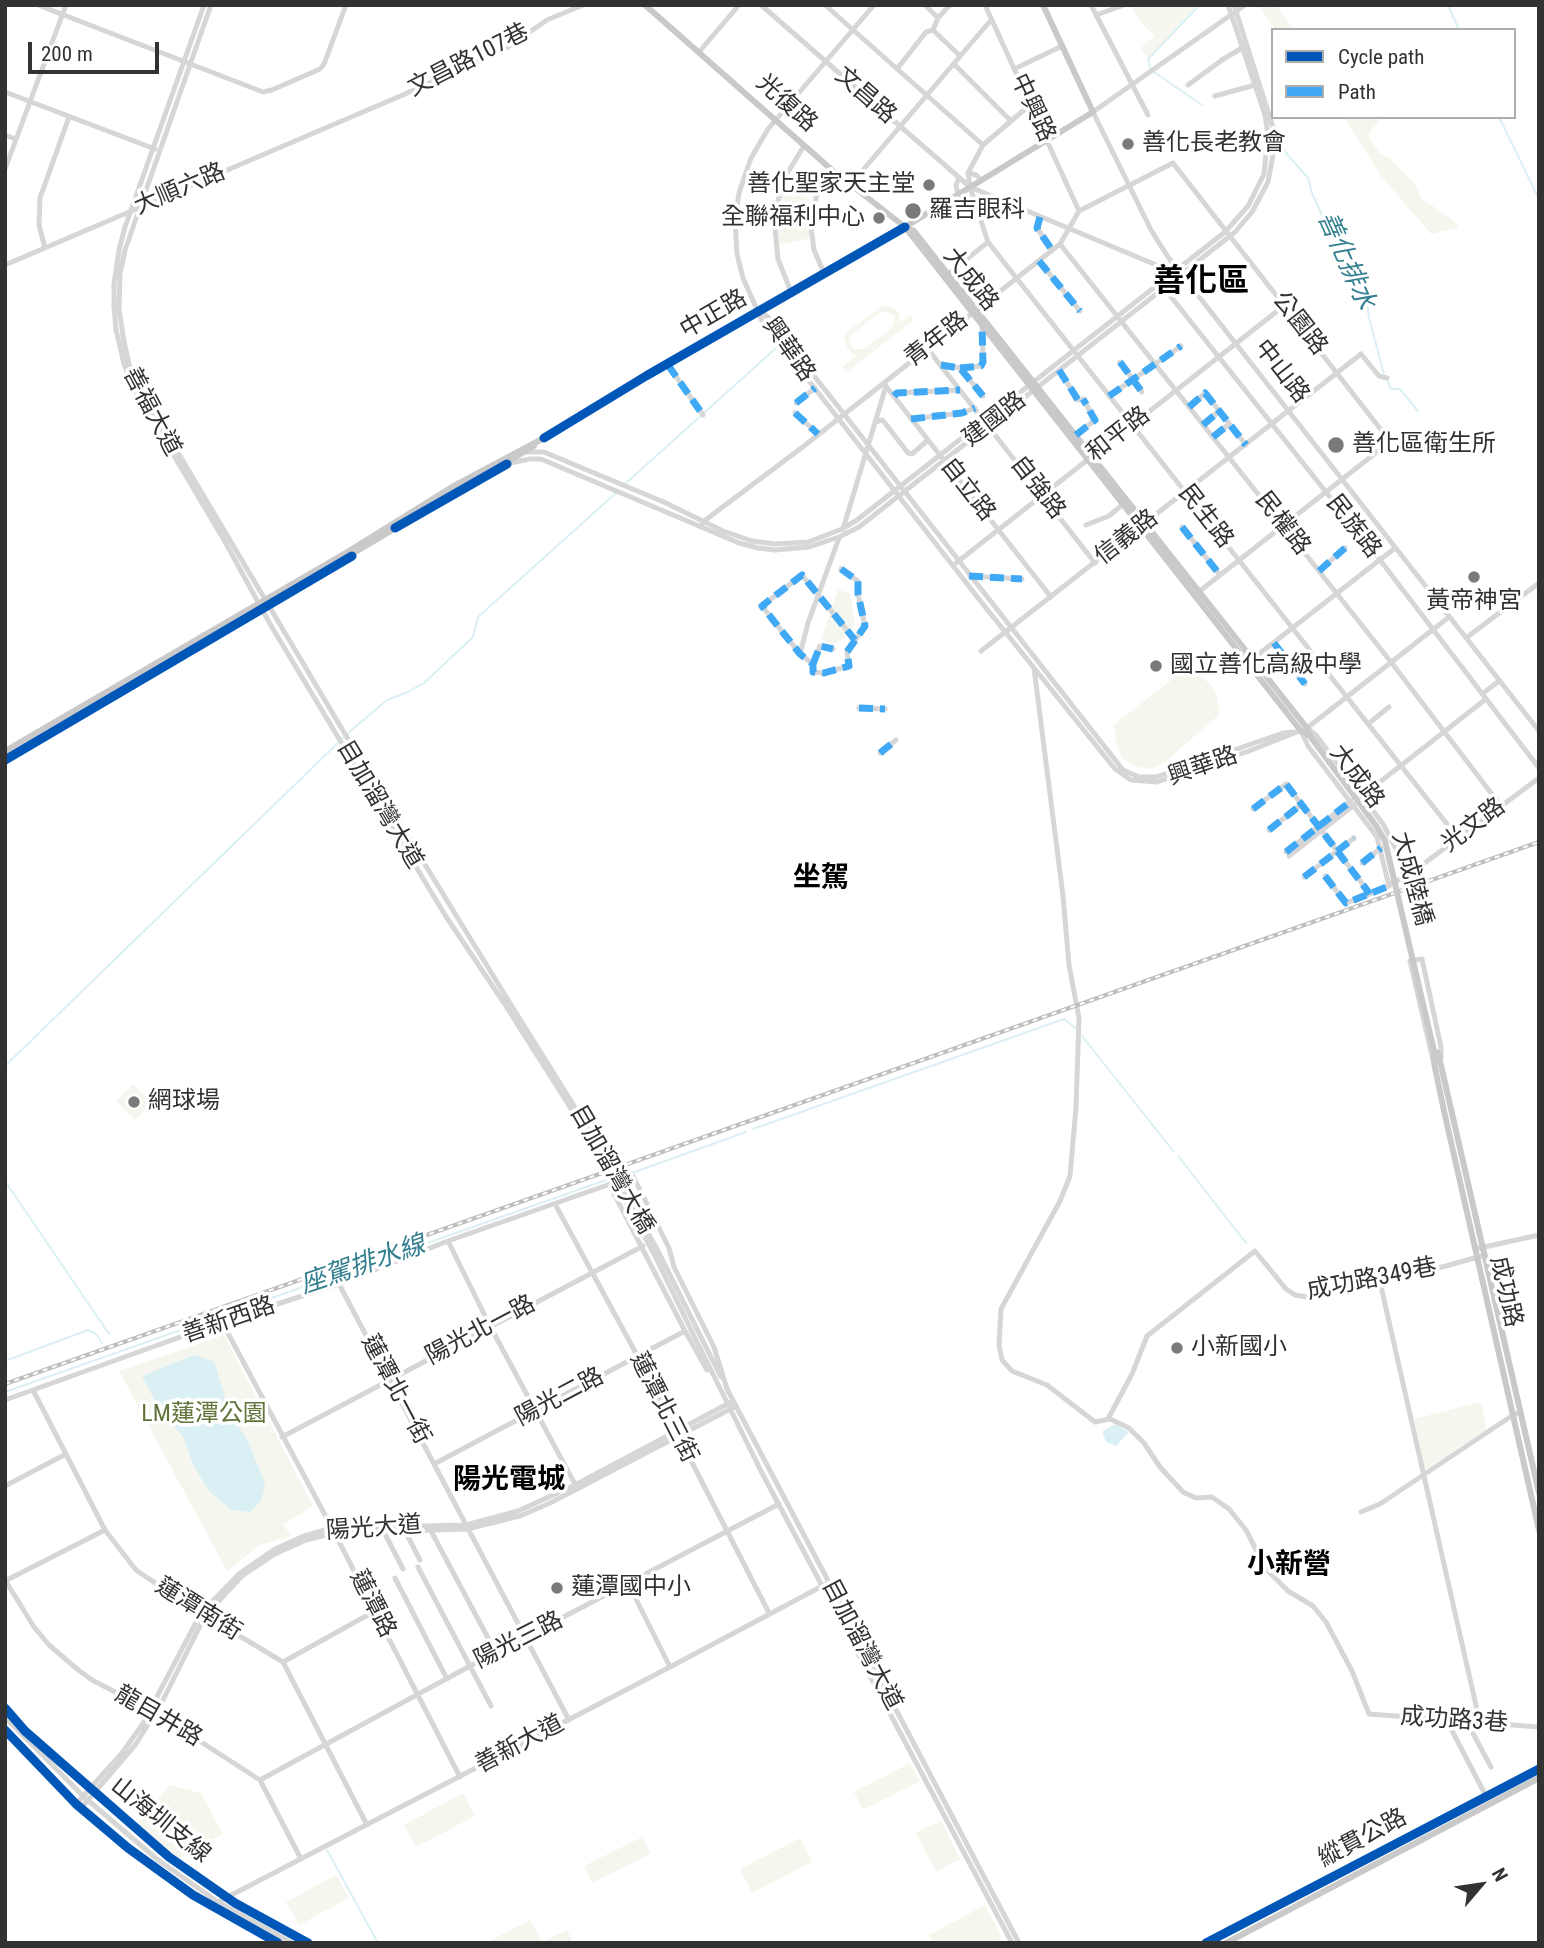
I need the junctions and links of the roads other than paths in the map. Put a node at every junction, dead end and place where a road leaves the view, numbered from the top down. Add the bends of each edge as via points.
1 (38, 5) edge
2 (66, 5) edge
3 (204, 5) edge
4 (211, 5) edge
5 (346, 5) edge
6 (583, 5) edge
7 (645, 5) edge
8 (739, 5) edge
9 (761, 5) edge
10 (825, 5) edge
11 (874, 5) edge
12 (925, 5) edge
13 (950, 5) edge
14 (995, 5) edge
15 (1043, 5) edge
16 (1091, 5) edge
17 (1124, 5) edge
18 (1228, 5) edge
19 (1245, 5) edge
20 (986, 7) edge
21 (1113, 7) edge
22 (1234, 11) edge
23 (63, 15) junction
24 (1096, 15) junction
25 (938, 18) junction
26 (991, 20) junction
27 (852, 29) junction
28 (933, 30) junction
29 (1062, 46) junction
30 (1242, 48) junction
31 (699, 52) junction
32 (960, 57) junction
33 (187, 62) junction
34 (826, 62) junction
35 (954, 64) junction
36 (897, 69) junction
37 (1014, 69) junction
38 (1130, 84) junction
39 (1188, 85) dead end
40 (1255, 85) junction
41 (5, 92) edge
42 (927, 95) junction
43 (1215, 96) dead end
44 (31, 102) junction
45 (1031, 104) junction
46 (1093, 111) junction
47 (1271, 114) edge
48 (354, 115) joint
49 (1148, 115) dead end
50 (69, 117) junction
51 (1271, 119) edge
52 (775, 120) junction
53 (1010, 120) junction
54 (900, 127) junction
55 (5, 135) edge
56 (16, 139) junction
57 (1047, 140) junction
58 (1272, 141) junction
59 (983, 145) junction
60 (804, 146) junction
61 (155, 149) junction
62 (5, 169) edge
63 (832, 170) junction
64 (968, 173) junction
65 (959, 178) junction
66 (981, 180) junction
67 (851, 184) junction
68 (1130, 186) junction
69 (970, 187) junction
70 (958, 194) junction
71 (974, 199) junction
72 (138, 208) junction
73 (131, 211) junction
74 (1079, 211) junction
75 (736, 215) junction
76 (1040, 217) junction
77 (774, 218) junction
78 (810, 220) junction
79 (905, 227) junction
80 (1069, 229) junction
81 (1227, 234) junction
82 (988, 242) junction
83 (1060, 244) junction
84 (45, 248) junction
85 (1052, 250) junction
86 (1039, 261) junction
87 (5, 265) edge
88 (1177, 272) junction
89 (824, 273) junction
90 (946, 276) junction
91 (1017, 278) junction
92 (1164, 288) junction
93 (791, 292) junction
94 (1285, 305) junction
95 (974, 311) junction
96 (1080, 311) dead end
97 (759, 312) junction
98 (1117, 316) junction
99 (1121, 322) junction
100 (982, 327) junction
101 (1236, 344) junction
102 (1181, 346) dead end
103 (927, 348) junction
104 (1073, 350) junction
105 (1078, 356) junction
106 (1219, 357) junction
107 (1120, 362) dead end
108 (1154, 362) junction
109 (668, 365) junction
110 (941, 365) junction
111 (960, 368) junction
112 (1059, 370) junction
113 (1337, 373) junction
114 (1387, 378) dead end
115 (1132, 379) junction
116 (885, 384) junction
117 (1033, 386) junction
118 (815, 388) junction
119 (960, 390) junction
120 (1176, 390) junction
121 (1142, 392) dead end
122 (894, 396) junction
123 (983, 396) dead end
124 (1110, 396) junction
125 (796, 403) dead end
126 (1189, 407) junction
127 (975, 408) junction
128 (1219, 411) junction
129 (1288, 411) junction
130 (795, 413) dead end
131 (703, 415) dead end
132 (841, 416) junction
133 (911, 419) junction
134 (875, 422) junction
135 (986, 423) junction
136 (1228, 424) junction
137 (1272, 424) junction
138 (1132, 425) junction
139 (1203, 425) junction
140 (818, 433) junction
141 (1076, 435) junction
142 (1213, 437) junction
143 (544, 438) junction
144 (928, 440) junction
145 (1246, 445) junction
146 (866, 448) junction
147 (527, 452) junction
148 (942, 458) junction
149 (1090, 458) junction
150 (1230, 458) junction
151 (505, 461) junction
152 (1342, 480) junction
153 (900, 492) junction
154 (1186, 492) junction
155 (1326, 492) junction
156 (1042, 495) junction
157 (1123, 504) junction
158 (703, 524) junction
159 (1086, 525) dead end
160 (1144, 525) junction
161 (1283, 526) junction
162 (1182, 527) dead end
163 (842, 529) junction
164 (998, 530) junction
165 (839, 537) junction
166 (1345, 548) dead end
167 (1395, 548) junction
168 (1239, 560) junction
169 (1380, 560) junction
170 (956, 563) junction
171 (1095, 563) junction
172 (841, 569) dead end
173 (1319, 571) junction
174 (1220, 575) junction
175 (969, 576) junction
176 (1022, 579) dead end
177 (1539, 583) edge
178 (1197, 593) junction
179 (1337, 594) junction
180 (820, 595) junction
181 (1051, 597) junction
182 (264, 604) junction
183 (1449, 617) junction
184 (1293, 628) junction
185 (1433, 630) junction
186 (1008, 631) junction
187 (1466, 638) junction
188 (855, 640) junction
189 (1274, 643) junction
190 (833, 649) dead end
191 (981, 651) dead end
192 (800, 654) junction
193 (1250, 661) junction
194 (1391, 662) junction
195 (813, 664) junction
196 (1034, 668) junction
197 (1499, 681) junction
198 (1305, 684) dead end
199 (1347, 697) junction
200 (1484, 697) junction
201 (1389, 707) dead end
202 (859, 708) dead end
203 (885, 709) dead end
204 (1368, 724) junction
205 (1304, 729) junction
206 (1539, 731) edge
207 (1445, 732) junction
208 (1310, 736) joint
209 (896, 740) dead end
210 (5, 751) edge
211 (880, 753) dead end
212 (5, 760) edge
213 (1401, 766) junction
214 (1539, 768) edge
215 (1539, 778) edge
216 (1362, 796) junction
217 (1352, 803) junction
218 (1302, 804) junction
219 (1501, 806) junction
220 (1253, 809) dead end
221 (1321, 828) junction
222 (1269, 830) dead end
223 (1354, 838) dead end
224 (1458, 838) junction
225 (1381, 848) junction
226 (1338, 850) junction
227 (1287, 854) dead end
228 (1362, 863) dead end
229 (1409, 874) junction
230 (1325, 876) dead end
231 (1304, 877) dead end
232 (1389, 886) junction
233 (1370, 894) junction
234 (506, 1002) joint
235 (1434, 1051) joint
236 (1437, 1062) junction
237 (610, 1184) junction
238 (555, 1204) junction
239 (1539, 1235) edge
240 (448, 1241) junction
241 (643, 1246) junction
242 (1479, 1248) junction
243 (1481, 1256) junction
244 (592, 1273) junction
245 (1380, 1282) junction
246 (339, 1284) junction
247 (222, 1322) junction
248 (490, 1326) junction
249 (685, 1331) junction
250 (703, 1347) joint
251 (638, 1357) junction
252 (389, 1381) junction
253 (33, 1390) junction
254 (725, 1392) junction
255 (5, 1400) edge
256 (731, 1405) junction
257 (535, 1412) junction
258 (1517, 1414) junction
259 (1108, 1419) junction
260 (676, 1434) junction
261 (282, 1437) junction
262 (66, 1454) junction
263 (434, 1464) junction
264 (1424, 1474) junction
265 (5, 1486) edge
266 (576, 1487) junction
267 (1539, 1493) edge
268 (779, 1504) junction
269 (1361, 1512) dead end
270 (467, 1527) junction
271 (105, 1530) junction
272 (333, 1530) junction
273 (1539, 1530) edge
274 (405, 1531) junction
275 (432, 1531) junction
276 (384, 1532) junction
277 (727, 1533) junction
278 (403, 1569) dead end
279 (395, 1578) dead end
280 (5, 1581) edge
281 (628, 1583) junction
282 (825, 1584) junction
283 (375, 1611) junction
284 (769, 1613) junction
285 (203, 1614) junction
286 (526, 1639) junction
287 (496, 1653) junction
288 (283, 1662) junction
289 (470, 1666) junction
290 (670, 1667) junction
291 (447, 1679) junction
292 (418, 1695) junction
293 (491, 1706) dead end
294 (153, 1712) junction
295 (5, 1717) edge
296 (569, 1720) junction
297 (1447, 1721) junction
298 (1467, 1722) junction
299 (1480, 1723) junction
300 (1539, 1727) edge
301 (5, 1730) edge
302 (326, 1745) junction
303 (1491, 1766) dead end
304 (1539, 1769) edge
305 (460, 1777) junction
306 (1539, 1778) edge
307 (260, 1780) junction
308 (1486, 1796) junction
309 (85, 1798) junction
310 (79, 1806) junction
311 (367, 1825) junction
312 (301, 1859) junction
313 (218, 1902) junction
314 (215, 1908) junction
315 (278, 1943) edge
316 (292, 1943) edge
317 (1012, 1943) edge
318 (1019, 1943) edge
319 (1206, 1943) edge
320 (1226, 1943) edge

1 - 23 street
2 - 23 street
3 - 33 street, 善福大道
4 - 33 street, 善福大道
5 - 33 street via 324,64 272,90 263,92
6 - 48 street, 文昌路107巷 via 547,20 508,47
7 - 31 main road, 光復路
8 - 31 street
9 - 34 street, 文昌路
10 - 27 street
11 - 27 street
12 - 25 street
13 - 25 street
14 - 20 street
15 - 29 main road, 中山路
16 - 24 street
17 - 21 street
18 - 22 street, 建國路
19 - 22 street, 中正路
20 - 26 street, 中興路
21 - 24 street
22 - 30 street, 建國路
22 - 38 street, 中正路
22 - 47 street, 建國路
23 - 33 street
23 - 44 street
24 - 38 street
25 - 28 street
26 - 32 street
26 - 37 street, 中興路
27 - 34 street
27 - 36 street
28 - 32 street
28 - 36 street via 926,32
29 - 37 street
29 - 46 main road, 中山路
30 - 39 street
30 - 40 street, 建國路
31 - 52 main road, 光復路
32 - 35 street
33 - 61 street, 善福大道
34 - 52 street
34 - 54 street, 文昌路
35 - 42 street
35 - 53 street
36 - 42 street
37 - 45 street, 中興路
38 - 46 street, 中正路
38 - 49 street
40 - 43 street
40 - 58 street, 建國路
41 - 44 street
42 - 54 street
42 - 59 street
44 - 50 street
44 - 56 street
45 - 53 street
45 - 57 street, 中興路
46 - 57 main road, 中正路
46 - 68 street, 中山路
48 - 72 street, 大順六路
50 - 61 street
50 - 84 street via 40,198 39,225
51 - 58 street, 建國路
52 - 60 main road, 光復路
52 - 75 street via 747,166
53 - 59 street
54 - 65 street, 文昌路
54 - 67 street
55 - 56 street
56 - 62 street
57 - 66 main road, 中正路
57 - 74 street, 中興路
58 - 81 street, 建國路 via 1265,190 1252,212
59 - 64 street
60 - 63 main road, 光復路
60 - 77 street via 781,183
61 - 72 street, 善福大道
61 - 73 street, 善福大道
63 - 67 main road, 光復路
63 - 78 street via 813,202
64 - 66 street
64 - 69 street, 民生路
65 - 69 street, 文昌路
65 - 70 street
66 - 69 main road, 中正路
67 - 79 main road, 光復路
68 - 74 street
68 - 81 street, 公園路 via 1173,163
68 - 88 street, 中山路
69 - 70 main road, 中正路
69 - 71 street, 民生路
69 - 76 street, 文昌路
70 - 71 street
70 - 79 main road, 中正路
71 - 82 street, 民生路
72 - 73 street, 大順六路
72 - 182 street, 善福大道 via 124,250 120,286 129,364
73 - 84 street, 大順六路
73 - 182 street, 善福大道 via 114,284 124,364 135,390
74 - 80 street, 青年路
75 - 77 street
75 - 97 street via 739,265
76 - 80 street, 文昌路
76 - 85 street via 1037,228
77 - 78 street
77 - 93 street via 778,259
78 - 89 street via 814,250
79 - 89 main road, 中正路
79 - 90 main road, 大成路
80 - 83 street, 青年路
80 - 88 street, 文昌路
81 - 88 street, 建國路
81 - 94 street, 公園路
82 - 90 street
82 - 91 street, 民生路
83 - 85 street, 青年路
83 - 98 street, 民權路
84 - 87 street, 大順六路
85 - 86 street, 青年路
86 - 91 street, 青年路
86 - 96 street
88 - 92 street, 建國路
88 - 98 street, 建國路
88 - 101 street, 中山路
89 - 93 main road, 中正路
90 - 95 main road, 大成路
91 - 95 street, 青年路
91 - 104 street, 民生路
92 - 99 street, 建國路
92 - 106 street, 民族路
93 - 97 main road, 中正路
94 - 101 street, 和平路
94 - 113 street, 公園路
95 - 100 main road, 大成路
95 - 103 street, 青年路
95 - 117 main road, 大成路
97 - 109 main road, 中正路
97 - 118 street, 興華路
97 - 132 street, 興華路 via 768,317
98 - 99 street, 民權路
98 - 104 street, 建國路
99 - 105 street, 建國路
99 - 108 street, 民權路
100 - 111 street via 981,366
100 - 117 main road, 大成路
101 - 106 street, 和平路
101 - 129 street, 中山路
102 - 108 street
103 - 110 street, 自強路
103 - 116 street, 青年路
104 - 105 street, 民生路
104 - 117 street, 建國路
105 - 112 street, 建國路
105 - 124 street, 民生路
106 - 120 street, 和平路
106 - 137 street, 民族路
107 - 115 street
108 - 115 street
108 - 120 street, 民權路
109 - 131 street
109 - 143 main road, 中正路
110 - 111 street
110 - 119 street, 自強路
111 - 123 street
112 - 117 street, 建國路
112 - 141 street via 1095,420
113 - 114 street, 信義路 via 1362,354 1379,376
113 - 129 street, 信義路
113 - 152 street, 公園路 via 1390,440
115 - 121 street
115 - 124 street
116 - 122 street, 自立路
116 - 132 street, 青年路
116 - 134 street, 青年路
117 - 135 street, 建國路
117 - 141 main road, 大成路
117 - 149 main road, 大成路
118 - 125 street
118 - 132 street, 興華路
119 - 122 street
119 - 127 street, 自強路
120 - 126 street, 民權路
120 - 138 street, 和平路
122 - 133 street, 自立路
124 - 138 street, 民生路
126 - 128 street via 1205,393
126 - 139 street, 民權路
127 - 133 street
127 - 135 street, 自強路
128 - 136 street
128 - 139 street
129 - 137 street, 信義路
129 - 152 street, 中山路
130 - 140 street
132 - 140 street, 青年路
132 - 146 street, 興華路
133 - 144 street, 自立路
134 - 144 street via 882,420 908,453
134 - 146 street, 青年路
135 - 148 street, 建國路
135 - 156 street, 自強路
136 - 142 street
136 - 145 street
137 - 145 street, 信義路
137 - 155 street, 民族路
138 - 149 street, 和平路
138 - 154 street, 民生路
139 - 142 street, 民權路
140 - 158 street, 青年路
141 - 149 main road, 大成路
142 - 150 street, 民權路
143 - 147 main road, 中正路
143 - 151 main road, 中正路
144 - 148 street, 自立路
145 - 150 street, 信義路
146 - 153 street, 興華路
146 - 163 street, 青年路
147 - 151 main road, 中正路
147 - 158 street, 建國路 via 544,452
148 - 153 street, 建國路
148 - 164 street, 自立路
149 - 156 street, 和平路
149 - 157 main road, 大成路
149 - 160 main road, 大成路
150 - 154 street, 信義路
150 - 161 street, 民權路
151 - 158 street, 建國路 via 541,460
151 - 182 main road, 中正路
152 - 155 street
152 - 167 street, 中山路
153 - 163 street, 建國路
153 - 165 street, 建國路 via 868,521
153 - 170 street, 興華路
154 - 160 street, 信義路
154 - 168 street, 民生路
155 - 161 street
155 - 169 street, 民族路
156 - 164 street, 和平路
156 - 171 street, 自強路
157 - 159 street via 1110,516
157 - 160 main road, 大成路
158 - 163 street, 建國路 via 775,544 808,542
158 - 165 street, 建國路 via 739,543 775,550 809,547
160 - 171 street, 信義路
160 - 178 main road, 大成路
161 - 168 street
161 - 173 street, 民權路
162 - 174 street
163 - 165 street, 青年路
164 - 170 street, 和平路
164 - 181 street, 自立路
165 - 180 street, 青年路
166 - 173 street
167 - 169 street
167 - 183 street, 中山路
168 - 174 street
168 - 184 street, 民生路
169 - 179 street
169 - 185 street, 民族路
170 - 175 street, 興華路
170 - 186 street, 興華路
171 - 181 street, 信義路
172 - 188 street via 858,581 865,626
173 - 179 street, 民權路
174 - 178 street
175 - 176 street
175 - 186 street, 興華路
177 - 187 street
178 - 193 main road, 大成路
179 - 184 street
179 - 194 street, 民權路
180 - 188 street
180 - 192 street, 青年路
180 - 192 street via 802,575 762,606
181 - 186 street, 信義路
182 - 210 main road
182 - 212 main road
182 - 234 street, 目加溜灣大道 via 445,915
183 - 185 street
183 - 187 street, 中山路
184 - 189 street
184 - 199 street, 民生路
185 - 194 street
185 - 200 street, 民族路
186 - 191 street, 信義路
186 - 196 street, 興華路
186 - 205 street, 興華路 via 1115,762 1135,776 1165,774
187 - 197 street, 中山路
188 - 195 street via 847,652 849,666 824,673 813,672
189 - 193 street
189 - 198 street
190 - 195 street via 820,646
192 - 195 street
193 - 205 main road, 大成路
194 - 199 street
194 - 207 street, 民權路
196 - 205 street, 興華路 via 1115,769 1135,781 1166,780
196 - 259 street via 1079,1018 1076,1107 1070,1176 1003,1302 999,1349 1010,1370 1048,1385 1095,1422
197 - 200 street
197 - 206 street, 中山路
199 - 204 street, 民生路
199 - 205 street
200 - 207 street
200 - 214 street, 民族路
201 - 204 street
202 - 203 street
204 - 213 street, 民生路
205 - 208 main road, 大成路
205 - 216 street, 大成路 via 1316,735
205 - 217 street, 大成路 via 1308,746
207 - 213 street
207 - 219 street, 民權路
208 - 235 main road, 大成陸橋, bridge via 1384,841
209 - 211 street
213 - 216 street
213 - 224 street, 民生路
215 - 219 street, 光文路
216 - 229 street, 大成路 via 1392,838
217 - 221 street
217 - 225 street, 大成路
218 - 220 street via 1286,784
218 - 221 street
218 - 222 street
219 - 224 street, 光文路
221 - 226 street
221 - 227 street
223 - 226 street
224 - 229 street, 光文路
225 - 228 street
225 - 232 street, 大成路
226 - 231 street
226 - 233 street
229 - 232 street, 光文路
230 - 233 street, 光文路 via 1346,903
232 - 233 street, 光文路
234 - 250 street, 目加溜灣大橋, bridge via 602,1160
235 - 236 main road, 成功路
236 - 236 street, 成功路 via 1441,1047 1422,959 1410,961
236 - 242 main road, 成功路
237 - 238 street, 善新西路
237 - 241 street
237 - 254 street via 634,1176 714,1347
238 - 240 street, 善新西路
238 - 244 street, 蓮潭北三街
239 - 242 street
240 - 246 street, 善新西路
240 - 248 street
241 - 244 street, 陽光北一路
241 - 249 street
242 - 243 main road, 成功路
243 - 245 street, 成功路349巷
243 - 258 main road, 成功路
244 - 248 street, 陽光北一路
244 - 251 street, 蓮潭北三街
245 - 259 street, 成功路349巷 via 1301,1296 1286,1289 1255,1251 1147,1336
245 - 264 street
246 - 247 street, 善新西路
246 - 252 street, 蓮潭北一街
247 - 253 street, 善新西路
247 - 261 street, 蓮潭路
248 - 252 street, 陽光北一路
248 - 257 street
249 - 251 street, 陽光二路
249 - 254 street
250 - 254 street, 目加溜灣大道
251 - 257 street, 陽光二路
251 - 260 street, 蓮潭北三街
252 - 261 street, 陽光北一路
252 - 263 street, 蓮潭北一街
253 - 255 street, 善新西路
253 - 262 street, 蓮潭南街
254 - 256 street, 目加溜灣大道
256 - 260 street, 陽光大道
256 - 268 street, 目加溜灣大道
256 - 282 street, 目加溜灣大道
257 - 263 street, 陽光二路
257 - 266 street
258 - 264 street
258 - 267 main road, 成功路
258 - 273 main road, 成功路
259 - 297 street, 成功路3巷 via 1140,1438 1183,1492 1196,1498 1214,1497 1232,1512 1266,1569 1326,1622 1369,1714
260 - 266 street, 陽光大道
260 - 277 street, 蓮潭北三街
261 - 272 street, 蓮潭路
262 - 265 street
262 - 271 street, 蓮潭南街
263 - 270 street, 蓮潭北一街
264 - 269 street
264 - 299 street
266 - 270 street, 陽光大道
268 - 277 street, 陽光三路
268 - 282 street, 目加溜灣大道
270 - 272 street, 陽光大道
270 - 275 street, 陽光大道
270 - 286 street, 蓮潭北一街
271 - 280 street
271 - 285 street, 蓮潭南街 via 136,1570
272 - 276 street, 陽光大道
272 - 283 street, 蓮潭路
272 - 285 street, 陽光大道 via 288,1542 256,1561
274 - 275 street, 陽光大道
274 - 276 street, 陽光大道
274 - 289 street
275 - 287 street
276 - 278 street
277 - 281 street, 陽光三路
277 - 284 street, 蓮潭北三街
279 - 291 street
280 - 294 street, 龍目井路 via 49,1645 92,1680
281 - 286 street, 陽光三路
281 - 290 street
282 - 284 street, 善新大道
282 - 317 street, 目加溜灣大道
282 - 318 street, 目加溜灣大道
283 - 288 street
283 - 292 street, 蓮潭路
284 - 290 street, 善新大道
285 - 288 street, 蓮潭南街
285 - 294 street, 陽光大道
286 - 287 street, 陽光三路
286 - 296 street, 蓮潭北一街
287 - 289 street, 陽光三路
288 - 302 street
289 - 291 street, 陽光三路
289 - 293 street
290 - 296 street, 善新大道
291 - 292 street, 陽光三路
292 - 302 street, 陽光三路
292 - 305 street, 蓮潭路
294 - 307 street, 龍目井路
294 - 309 street, 陽光大道 via 127,1756
295 - 309 street
296 - 305 street, 善新大道
297 - 298 street, 成功路3巷
297 - 308 street
298 - 299 street, 成功路3巷
298 - 303 street
299 - 300 street, 成功路3巷
301 - 310 street
302 - 307 street, 陽光三路
302 - 311 street
304 - 308 main road, 縱貫公路
305 - 311 street, 善新大道
306 - 320 main road, 縱貫公路
307 - 312 street, 龍目井路
308 - 319 main road, 縱貫公路
309 - 310 street, 陽光大道
309 - 313 street via 158,1860
310 - 314 street via 149,1865
311 - 312 street, 善新大道
312 - 313 street, 善新大道
313 - 314 street
313 - 316 street
314 - 315 street

